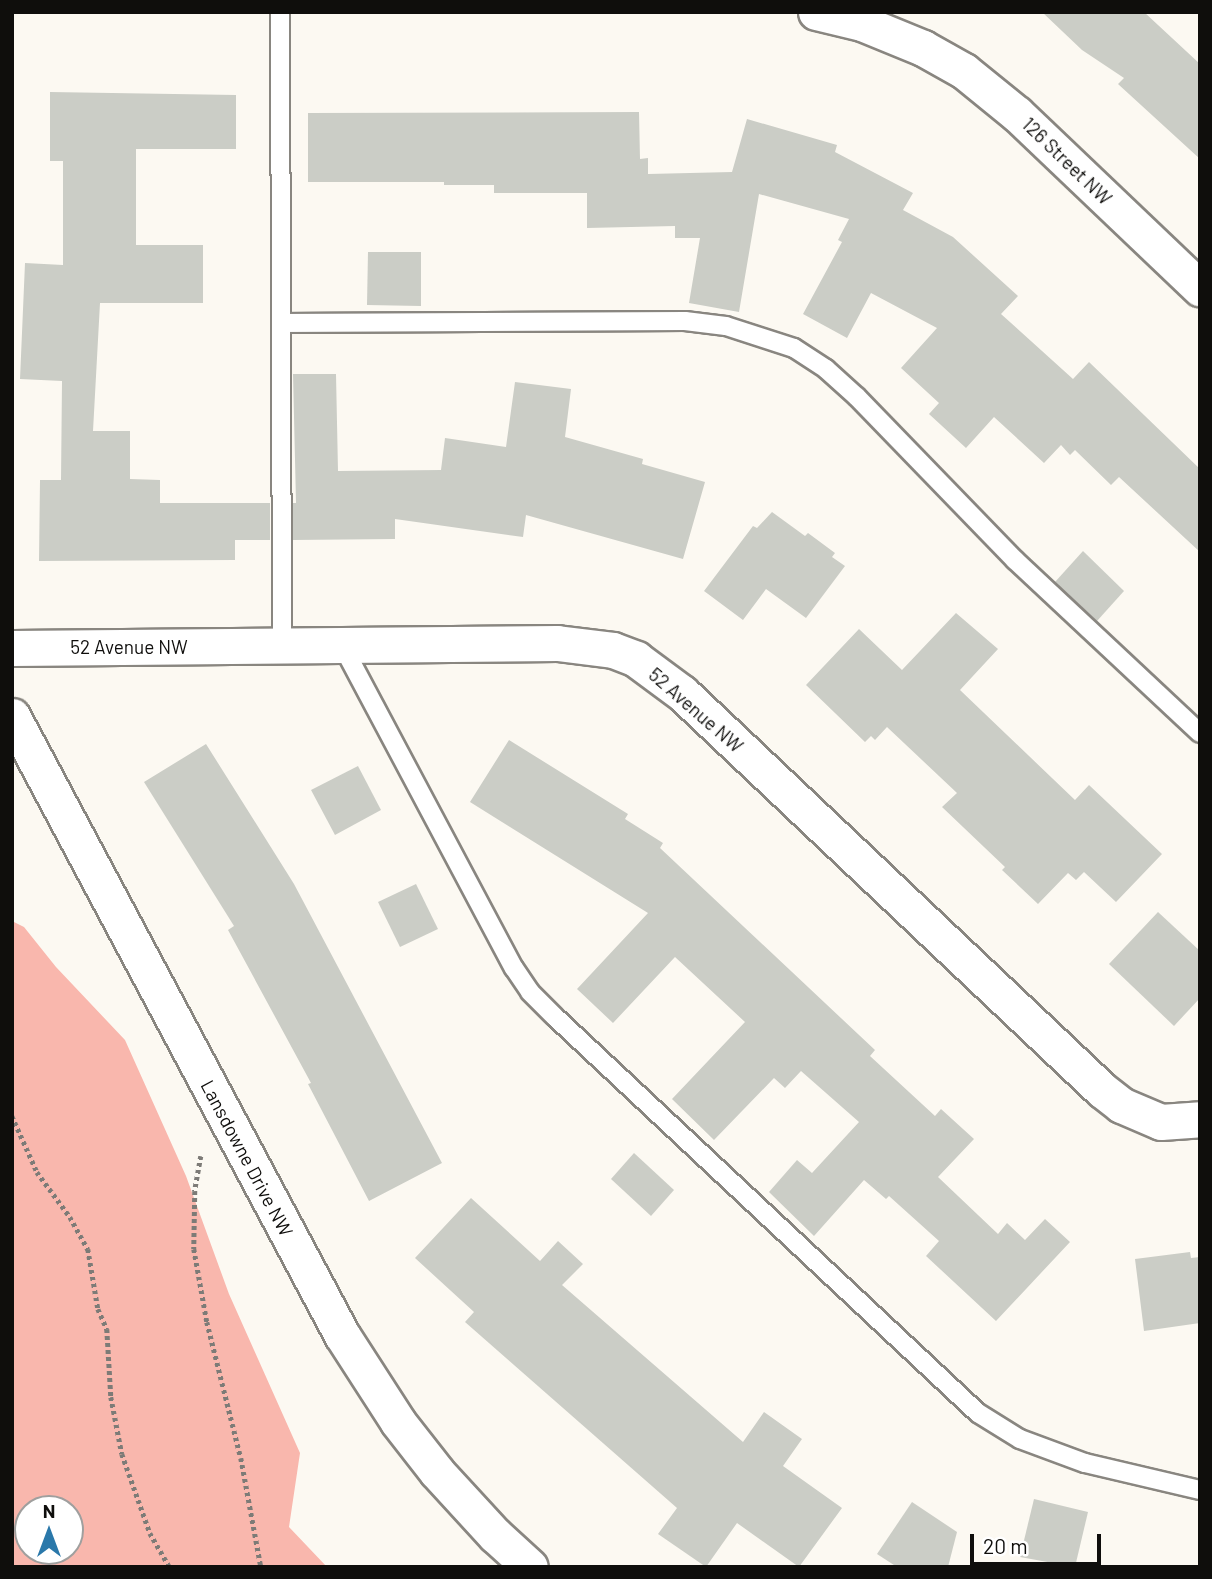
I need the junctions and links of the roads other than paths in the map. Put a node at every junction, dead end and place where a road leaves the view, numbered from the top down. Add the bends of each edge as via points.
1 (280, 12) edge
2 (816, 12) edge
3 (1200, 288) edge
4 (281, 323) junction
5 (342, 645) junction
6 (282, 646) junction
7 (12, 648) edge
8 (12, 716) edge
9 (1200, 733) edge
10 (1200, 1119) edge
11 (1200, 1490) edge
12 (530, 1567) edge

1 - 4 lane
2 - 3 street, 126 Street NW via 862,23 923,48 991,91
4 - 6 lane
4 - 9 lane via 685,321 726,326 794,348 857,397 1015,560
5 - 6 street, 52 Avenue NW
5 - 10 street, 52 Avenue NW via 557,643 613,650 636,659 682,693 1102,1090 1121,1105 1161,1122
5 - 11 lane via 514,968 554,1016 978,1413 1020,1439 1085,1463
6 - 7 street, 52 Avenue NW
8 - 12 street, Lansdowne Drive NW via 342,1335 398,1422 437,1472

